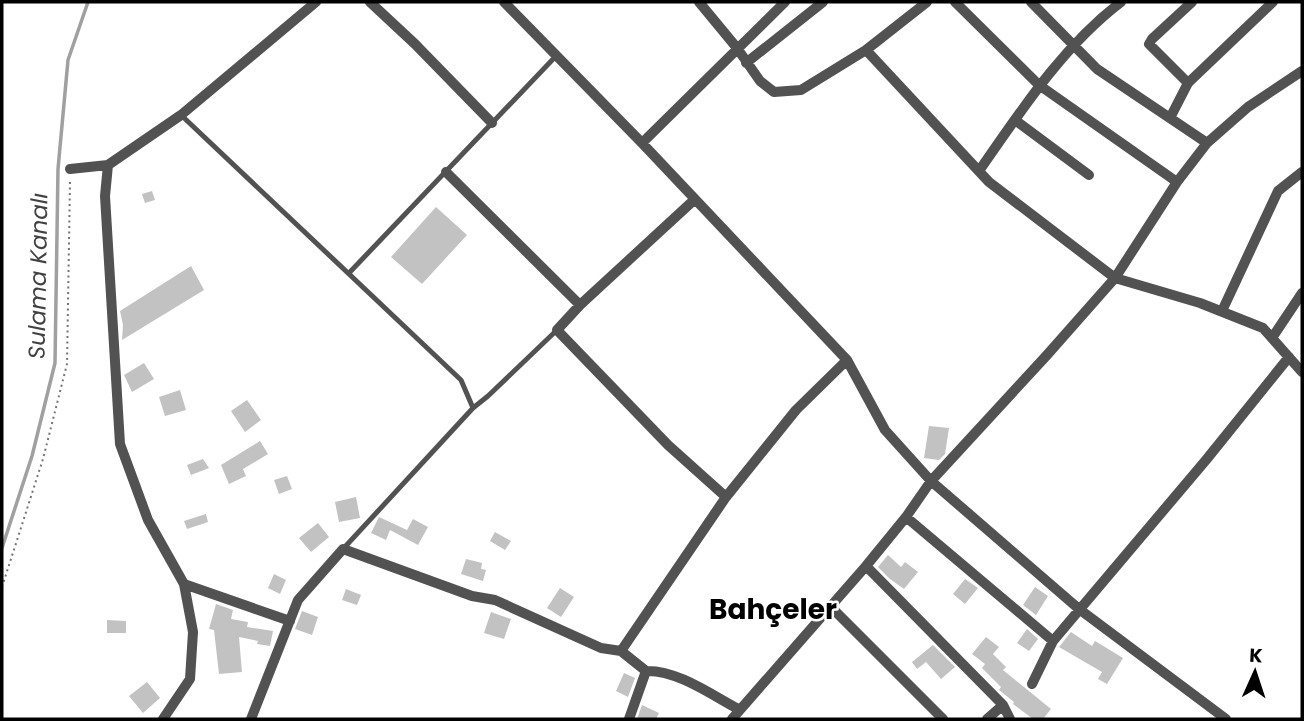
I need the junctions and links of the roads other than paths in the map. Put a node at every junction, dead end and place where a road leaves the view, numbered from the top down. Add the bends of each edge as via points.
1 (316, 2) edge
2 (370, 2) edge
3 (504, 2) edge
4 (699, 2) edge
5 (785, 2) edge
6 (823, 2) edge
7 (927, 2) edge
8 (955, 2) edge
9 (1031, 2) edge
10 (1121, 2) edge
11 (1192, 2) edge
12 (1273, 2) edge
13 (1074, 46) junction
14 (737, 48) junction
15 (866, 50) junction
16 (556, 56) junction
17 (746, 64) junction
18 (1302, 71) edge
19 (1188, 83) junction
20 (1040, 85) junction
21 (181, 114) junction
22 (1170, 118) junction
23 (1015, 120) junction
24 (492, 123) junction
25 (642, 143) junction
26 (1208, 143) junction
27 (108, 165) junction
28 (70, 169) road end
29 (979, 171) junction
30 (446, 172) junction
31 (1302, 172) edge
32 (1089, 175) dead end
33 (1177, 182) junction
34 (694, 200) junction
35 (348, 274) junction
36 (1115, 278) junction
37 (1302, 293) edge
38 (580, 305) junction
39 (1222, 312) junction
40 (556, 330) junction
41 (1272, 338) junction
42 (1289, 357) junction
43 (847, 360) junction
44 (1302, 372) edge
45 (472, 408) junction
46 (931, 481) junction
47 (726, 497) junction
48 (906, 517) junction
49 (343, 549) junction
50 (866, 566) junction
51 (184, 584) junction
52 (831, 607) junction
53 (1080, 609) junction
54 (290, 621) junction
55 (1053, 641) junction
56 (621, 651) junction
57 (646, 671) junction
58 (1032, 684) dead end
59 (1003, 705) junction
60 (740, 710) junction
61 (163, 719) edge
62 (251, 719) edge
63 (629, 719) edge
64 (732, 719) edge
65 (943, 719) edge
66 (986, 719) edge
67 (1010, 719) edge
68 (1226, 719) edge

1 - 21 street
2 - 24 street
3 - 16 street
4 - 14 street
5 - 14 street
6 - 17 street
7 - 15 street
8 - 20 street
9 - 13 street
10 - 13 street
11 - 19 street via 1149,44
12 - 19 street
13 - 20 street
13 - 22 street via 1097,69
14 - 17 street
14 - 25 street
15 - 17 street via 801,90 775,92
15 - 29 street
16 - 24 lane
16 - 25 street
18 - 26 street via 1248,107
19 - 22 street
20 - 23 street
20 - 33 street
21 - 27 street
21 - 35 lane
22 - 26 street
23 - 29 street
23 - 32 street
24 - 30 lane
25 - 34 street
26 - 33 street
27 - 28 street
27 - 51 street via 105,196 120,444 148,520
29 - 36 street
30 - 35 lane
30 - 38 street
31 - 39 street via 1278,191
33 - 36 street
34 - 38 street
34 - 43 street
35 - 45 lane via 461,380
36 - 39 street
36 - 46 street
37 - 41 street
38 - 40 street
39 - 41 street via 1264,328
40 - 45 lane
40 - 47 street via 668,445
41 - 42 street
42 - 44 street
42 - 53 street
43 - 46 street via 885,430
43 - 47 street via 796,410
45 - 49 lane
46 - 48 street
46 - 53 street
47 - 56 street
48 - 50 street
48 - 55 street
49 - 54 street via 298,600
49 - 56 street via 472,596 495,600 601,648
50 - 52 street
50 - 59 street
51 - 54 street
51 - 61 street via 193,632 191,679
52 - 60 street
52 - 65 street
53 - 55 street
53 - 68 street
54 - 62 street
55 - 58 street
56 - 57 street
57 - 60 street via 678,678
57 - 63 street
59 - 66 street
59 - 67 street
60 - 64 street

